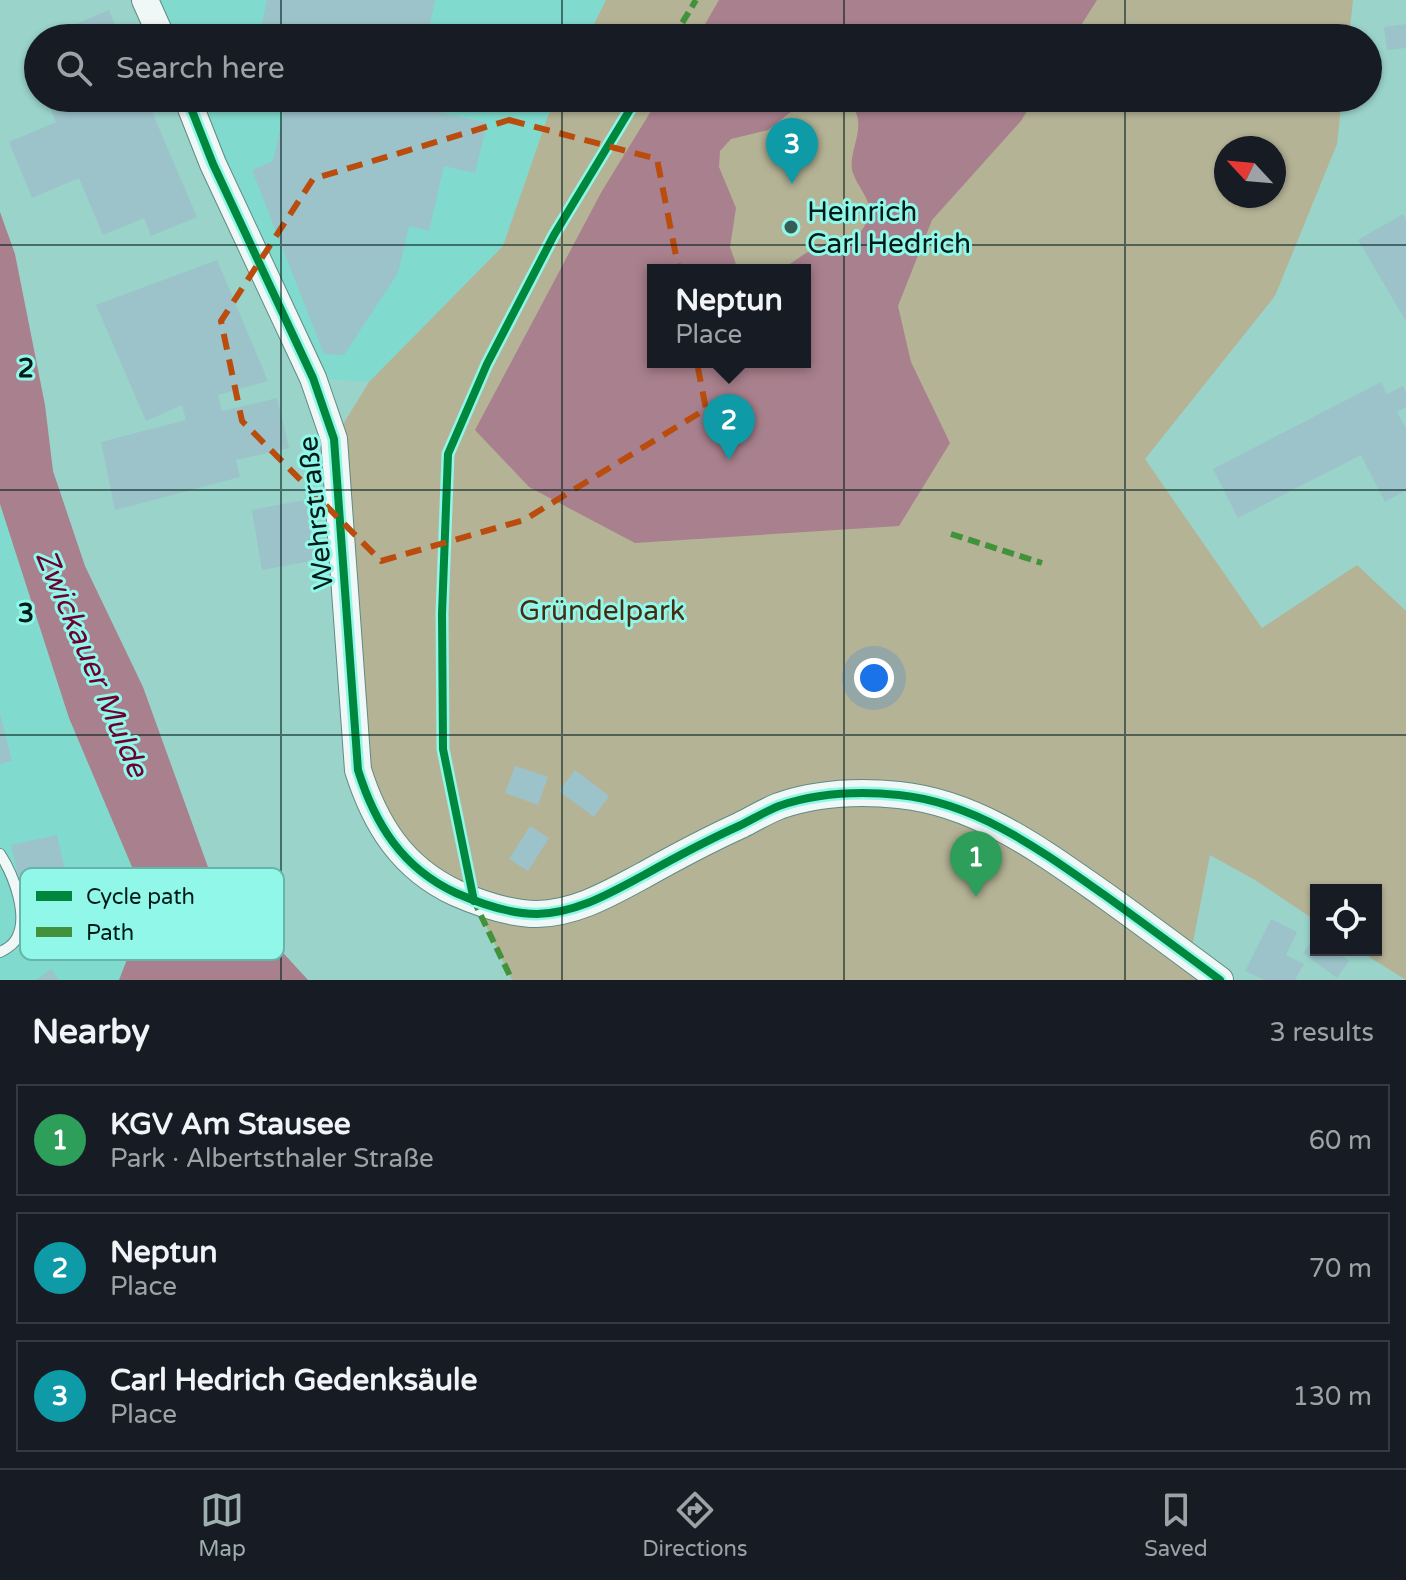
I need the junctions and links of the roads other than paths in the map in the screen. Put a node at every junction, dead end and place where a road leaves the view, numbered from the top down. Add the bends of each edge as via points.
1 (145, 0) edge
2 (156, 24) edge
3 (193, 112) edge
4 (0, 854) edge
5 (20, 909) edge
6 (20, 924) edge
7 (0, 952) edge
8 (1220, 980) edge

1 - 2 street
3 - 8 street, Wehrstraße via 313,378 334,439 358,770 368,803 397,851 418,871 474,901 538,914 595,902 779,806 844,793 899,795 943,803 1006,828
4 - 5 lane
6 - 7 lane via 16,940

